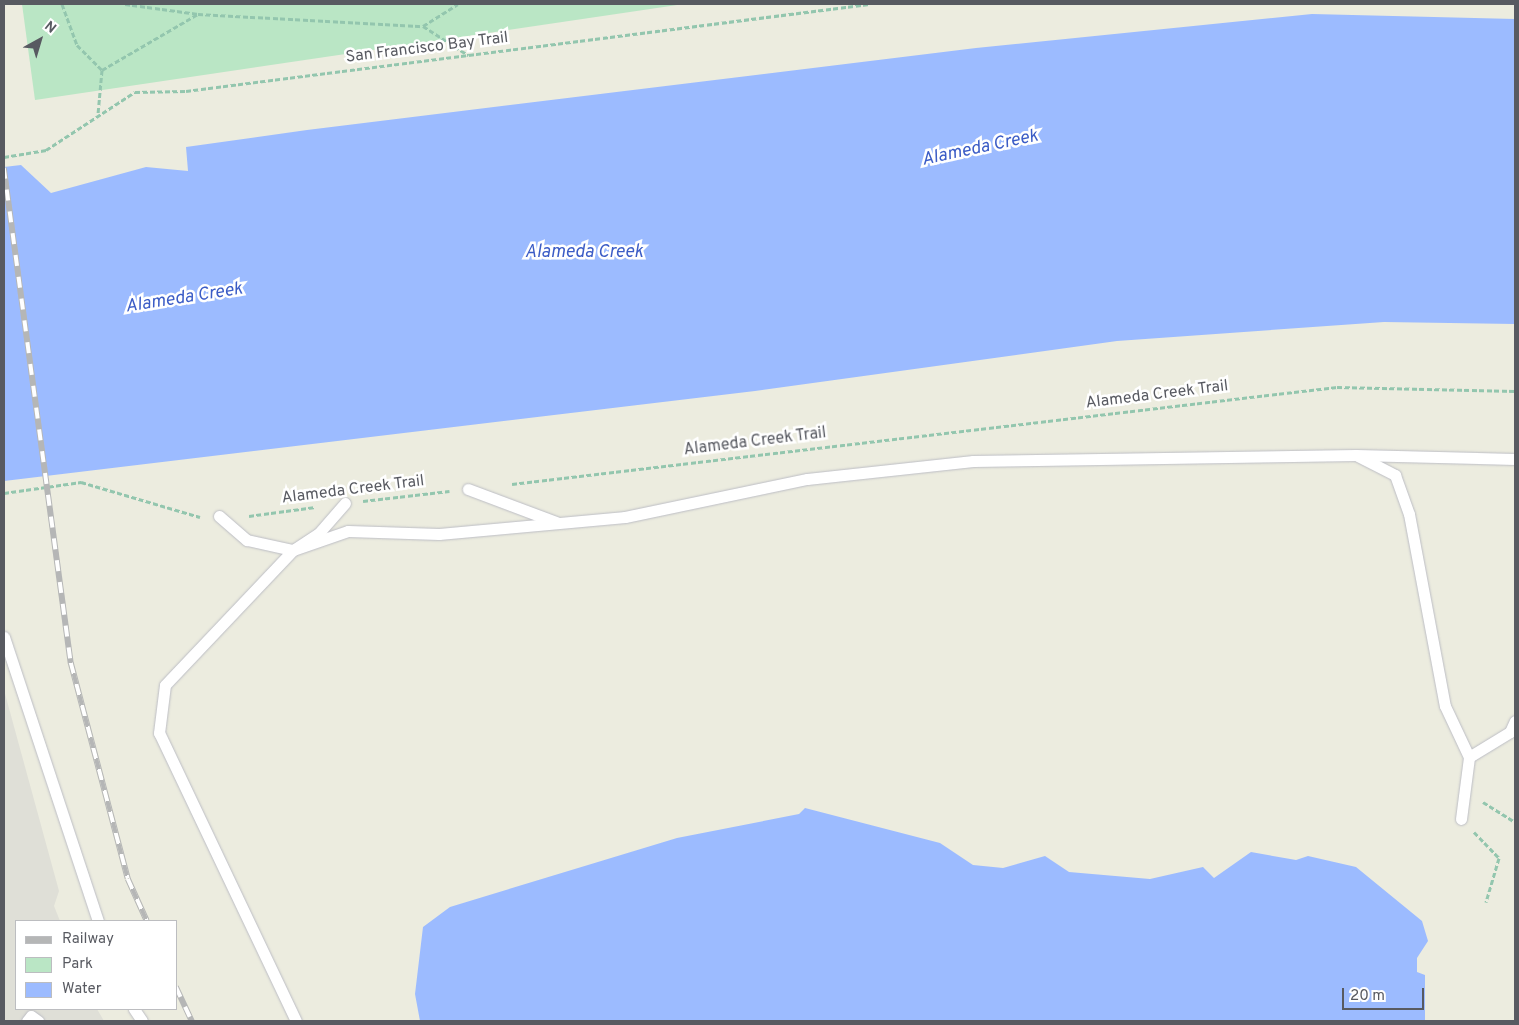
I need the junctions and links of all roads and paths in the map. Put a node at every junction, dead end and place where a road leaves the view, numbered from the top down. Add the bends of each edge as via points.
1 (62, 4) edge
2 (125, 4) edge
3 (458, 4) edge
4 (869, 4) edge
5 (198, 14) junction
6 (423, 26) junction
7 (468, 56) junction
8 (102, 70) junction
9 (98, 114) junction
10 (4, 157) edge
11 (1515, 390) edge
12 (1356, 455) junction
13 (1515, 459) edge
14 (508, 484) dead end
15 (468, 489) joint
16 (4, 493) edge
17 (345, 503) junction
18 (219, 516) junction
19 (558, 523) junction
20 (293, 550) junction
21 (4, 637) edge
22 (1515, 721) edge
23 (1469, 758) junction
24 (1467, 792) junction
25 (1461, 819) joint
26 (1515, 822) edge
27 (1486, 902) dead end
28 (98, 920) edge
29 (135, 1010) edge
30 (27, 1021) edge
31 (38, 1021) edge
32 (142, 1021) edge
33 (296, 1021) edge

1 - 8 path via 77,44
2 - 5 path
3 - 6 path
4 - 7 path, San Francisco Bay Trail
5 - 6 path
5 - 8 path
6 - 7 path
7 - 9 path, San Francisco Bay Trail via 186,91 135,92
8 - 9 path
9 - 10 path, San Francisco Bay Trail via 46,150
11 - 14 path, Alameda Creek Trail via 1337,386
12 - 13 lane
12 - 19 lane via 973,461 807,479 625,517
12 - 23 lane via 1395,475 1409,514 1445,706
15 - 17 path, Alameda Creek Trail
15 - 19 lane
16 - 18 path, Alameda Creek Trail via 81,482 191,516
17 - 18 path, Alameda Creek Trail
17 - 20 lane via 318,534
18 - 20 lane via 247,540
19 - 20 lane via 439,534 348,531
20 - 33 lane via 165,685 159,734
21 - 28 lane
22 - 23 lane via 1510,732
23 - 24 lane
24 - 25 lane
24 - 26 path
25 - 27 path via 1499,858
29 - 32 lane
30 - 31 lane via 31,1016

